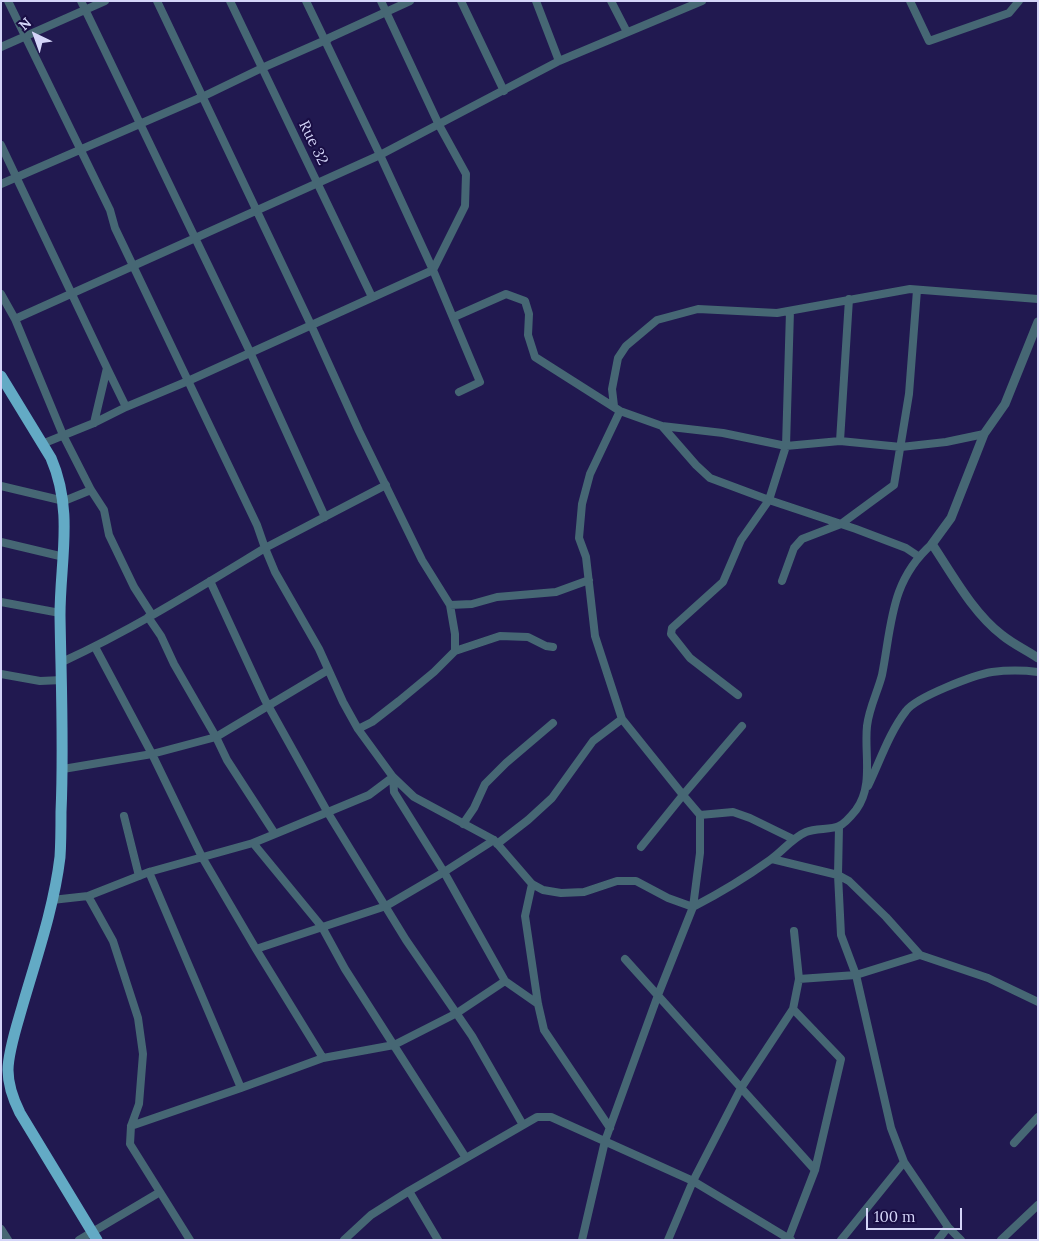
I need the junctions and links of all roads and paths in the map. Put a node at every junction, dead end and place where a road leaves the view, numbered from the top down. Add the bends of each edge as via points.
1 (8, 1) edge
2 (81, 1) edge
3 (105, 1) edge
4 (156, 1) edge
5 (230, 1) edge
6 (306, 1) edge
7 (381, 1) edge
8 (410, 1) edge
9 (462, 1) edge
10 (536, 1) edge
11 (612, 1) edge
12 (702, 1) edge
13 (910, 1) edge
14 (1019, 1) edge
15 (691, 3) edge
16 (86, 10) junction
17 (386, 12) junction
18 (627, 32) junction
19 (24, 36) junction
20 (327, 40) junction
21 (1, 46) edge
22 (559, 61) junction
23 (262, 68) junction
24 (504, 91) junction
25 (202, 97) junction
26 (140, 124) junction
27 (439, 125) junction
28 (1, 145) edge
29 (80, 150) junction
30 (380, 155) junction
31 (17, 177) junction
32 (317, 183) junction
33 (1, 184) edge
34 (257, 212) junction
35 (195, 237) junction
36 (134, 266) junction
37 (433, 270) junction
38 (917, 290) junction
39 (72, 293) junction
40 (1, 294) edge
41 (372, 297) junction
42 (849, 299) junction
43 (1038, 299) edge
44 (790, 311) junction
45 (454, 317) junction
46 (15, 319) junction
47 (1038, 322) edge
48 (311, 325) junction
49 (250, 352) junction
50 (107, 368) junction
51 (1, 376) edge
52 (188, 381) junction
53 (459, 392) dead end
54 (614, 406) junction
55 (126, 407) junction
56 (620, 411) junction
57 (94, 423) junction
58 (662, 426) junction
59 (984, 434) junction
60 (63, 436) junction
61 (840, 441) junction
62 (42, 444) junction
63 (786, 446) junction
64 (901, 447) junction
65 (386, 485) junction
66 (1, 486) edge
67 (91, 490) junction
68 (769, 500) junction
69 (64, 501) junction
70 (325, 517) junction
71 (841, 524) junction
72 (1, 542) edge
73 (932, 544) junction
74 (265, 548) junction
75 (918, 556) junction
76 (64, 557) junction
77 (589, 580) junction
78 (210, 581) junction
79 (782, 581) dead end
80 (1, 602) edge
81 (450, 605) junction
82 (60, 613) junction
83 (150, 616) junction
84 (95, 647) junction
85 (553, 647) dead end
86 (455, 651) junction
87 (1038, 658) edge
88 (62, 662) junction
89 (328, 670) junction
90 (1038, 672) edge
91 (1, 674) edge
92 (62, 680) junction
93 (738, 695) dead end
94 (269, 706) junction
95 (622, 719) junction
96 (554, 723) dead end
97 (742, 726) dead end
98 (358, 729) junction
99 (216, 737) junction
100 (152, 754) junction
101 (63, 769) junction
102 (393, 777) junction
103 (682, 795) junction
104 (864, 795) junction
105 (328, 812) junction
106 (700, 815) junction
107 (124, 816) dead end
108 (463, 824) junction
109 (839, 826) junction
110 (275, 834) junction
111 (794, 839) junction
112 (496, 842) junction
113 (253, 843) junction
114 (641, 847) dead end
115 (202, 857) junction
116 (772, 859) junction
117 (149, 872) junction
118 (444, 872) junction
119 (838, 875) junction
120 (139, 876) junction
121 (532, 884) junction
122 (88, 896) junction
123 (52, 900) junction
124 (386, 906) junction
125 (693, 907) junction
126 (322, 927) junction
127 (794, 931) dead end
128 (256, 949) junction
129 (920, 955) junction
130 (625, 959) dead end
131 (856, 975) junction
132 (799, 979) junction
133 (505, 981) junction
134 (658, 995) junction
135 (1038, 1002) edge
136 (538, 1004) junction
137 (793, 1009) junction
138 (457, 1014) junction
139 (394, 1045) junction
140 (323, 1058) junction
141 (241, 1088) junction
142 (741, 1088) junction
143 (1038, 1117) edge
144 (523, 1125) junction
145 (131, 1126) junction
146 (610, 1128) junction
147 (605, 1141) junction
148 (1014, 1143) dead end
149 (466, 1158) junction
150 (904, 1162) junction
151 (815, 1170) junction
152 (693, 1181) junction
153 (408, 1191) junction
154 (160, 1192) junction
155 (1038, 1205) edge
156 (948, 1227) junction
157 (1, 1229) edge
158 (94, 1236) edge
159 (789, 1239) edge
160 (8, 1240) edge
161 (79, 1240) edge
162 (190, 1240) edge
163 (344, 1240) edge
164 (438, 1240) edge
165 (582, 1240) edge
166 (668, 1240) edge
167 (841, 1240) edge
168 (938, 1240) edge
169 (961, 1240) edge
170 (1001, 1240) edge

1 - 19 street
2 - 16 street
3 - 16 street
4 - 25 street
5 - 23 street, Rue 32
6 - 20 street
7 - 17 street
8 - 17 street
9 - 24 street
10 - 22 street
11 - 18 street
12 - 15 street
13 - 14 street via 929,42 1009,13
15 - 18 street
16 - 19 street
16 - 26 street
17 - 20 street
17 - 27 street
18 - 22 street
19 - 21 street
19 - 29 street
20 - 23 street
20 - 30 street
22 - 24 street
23 - 25 street
23 - 32 street, Rue 32
24 - 27 street
25 - 26 street
25 - 34 street
26 - 29 street
26 - 35 street
27 - 30 street
27 - 37 street via 466,174 466,206
28 - 31 street
29 - 31 street
29 - 36 street
30 - 32 street
30 - 37 street
31 - 33 street
31 - 39 street
32 - 34 street
32 - 41 street, Rue 32
34 - 35 street
34 - 48 street
35 - 36 street
35 - 49 street
36 - 39 street
36 - 52 street
37 - 41 street
37 - 45 street
38 - 42 street
38 - 43 street
38 - 64 street
39 - 46 street
39 - 50 street
40 - 46 street
41 - 48 street
42 - 44 street
42 - 61 street
44 - 54 street via 698,309 657,320 626,346 618,358 612,390
44 - 63 street
45 - 53 street via 480,382
45 - 54 street via 506,294 525,301 529,314 528,335 535,357
46 - 60 street
47 - 59 street via 1004,404
48 - 49 street
48 - 65 street
49 - 52 street
49 - 70 street
50 - 55 street
50 - 57 street
51 - 62 main road
52 - 55 street
52 - 74 street
54 - 56 street
55 - 57 street
56 - 58 street
56 - 77 street via 590,474 582,504 580,538
57 - 60 street
58 - 63 street via 723,433
58 - 68 street via 710,478
59 - 64 street
59 - 73 street via 951,518
60 - 62 street
60 - 67 street
61 - 63 street
61 - 64 street
62 - 69 main road via 56,472
63 - 68 street
64 - 71 street via 894,485
65 - 70 street
65 - 81 street via 422,560
66 - 69 street
67 - 69 street
67 - 83 street via 104,510 109,535
68 - 71 street
68 - 93 street via 741,540 723,582 672,628 671,634 690,658
69 - 76 main road
70 - 74 street
71 - 75 street via 906,548
71 - 79 street via 802,539 794,548
72 - 76 street
73 - 75 street
73 - 87 street via 985,620 1002,636
74 - 78 street
74 - 89 street
75 - 104 street via 907,572 893,608 882,676 867,725 868,767
76 - 82 main road
77 - 81 street via 556,592
77 - 95 street via 595,636
78 - 83 street
78 - 94 street
80 - 82 street
81 - 86 street
82 - 88 main road
83 - 84 street
83 - 99 street
84 - 88 street
84 - 100 street
85 - 86 street via 528,637 500,636
86 - 98 street via 372,722
88 - 92 main road
89 - 94 street
89 - 98 street
90 - 104 street via 990,672 934,692 907,709
91 - 92 street via 40,681
92 - 101 main road
94 - 99 street
94 - 105 street
95 - 103 street
95 - 112 street via 593,741 552,798
96 - 108 street via 485,784
97 - 103 street
98 - 102 street
99 - 100 street
99 - 110 street via 227,760
100 - 101 street
100 - 115 street
101 - 123 main road via 60,857
102 - 105 street via 369,795
102 - 108 street via 414,797
102 - 118 street via 394,792
103 - 106 street
103 - 114 street
104 - 109 street via 856,810
105 - 110 street
105 - 124 street
106 - 111 street via 733,812
106 - 125 street via 700,853
107 - 120 street
108 - 112 street
109 - 111 street via 806,832
109 - 119 street
110 - 113 street
111 - 116 street
112 - 118 street
112 - 121 street
113 - 115 street
113 - 126 street
115 - 117 street
115 - 128 street
116 - 119 street
116 - 125 street
117 - 120 street
117 - 141 street
118 - 124 street
118 - 133 street
119 - 129 street via 849,881 886,917
119 - 131 street via 840,935
120 - 122 street
121 - 125 street via 561,893 584,892 617,881 636,881
121 - 136 street via 525,916
122 - 123 street
122 - 145 street via 113,942 138,1018 143,1054 140,1104
123 - 158 main road via 16,1028 8,1068 9,1088 20,1113
124 - 126 street
124 - 138 street
125 - 134 street
126 - 128 street
126 - 139 street
127 - 132 street
128 - 140 street
129 - 131 street
129 - 135 street via 988,978
130 - 134 street
131 - 132 street
131 - 150 street via 890,1128
132 - 137 street
133 - 136 street
133 - 138 street
134 - 142 street
134 - 146 street
136 - 146 street via 544,1030
137 - 142 street
137 - 151 street via 841,1059
138 - 139 street
138 - 144 street
139 - 140 street
139 - 149 street
140 - 141 street
141 - 145 street
142 - 151 street
142 - 152 street
143 - 148 street
144 - 147 street via 537,1117 551,1117
144 - 149 street
145 - 154 street via 130,1144
146 - 147 street
147 - 152 street
147 - 165 street
149 - 153 street
150 - 156 street
150 - 167 street
151 - 159 street
152 - 159 street
152 - 166 street
153 - 163 street via 372,1215
153 - 164 street
154 - 158 street
154 - 162 street
155 - 170 street
156 - 168 street
156 - 169 street
157 - 160 street
158 - 161 street

